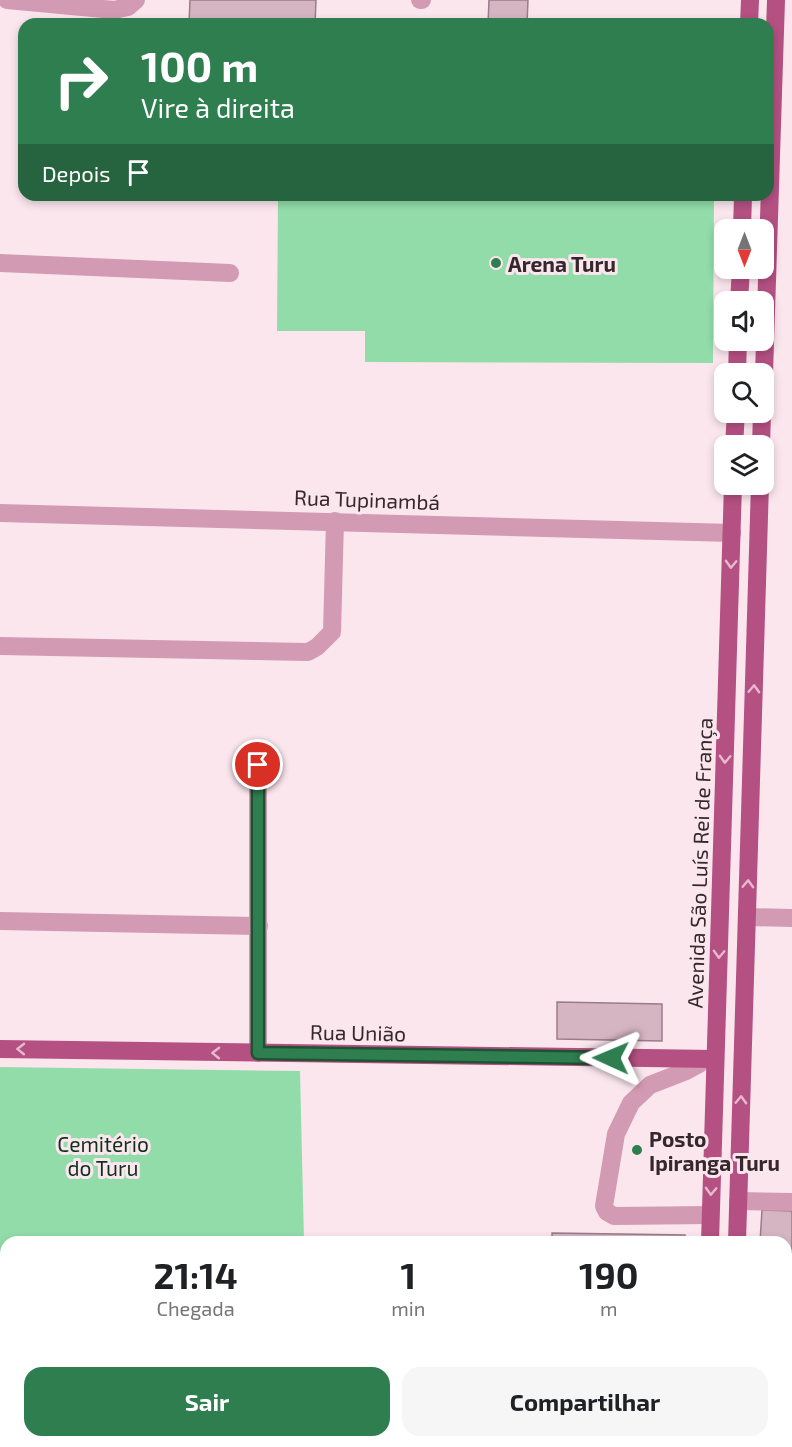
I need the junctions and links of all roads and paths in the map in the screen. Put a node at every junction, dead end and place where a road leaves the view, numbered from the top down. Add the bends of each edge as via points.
1 (7, 0) edge
2 (136, 0) edge
3 (750, 0) edge
4 (776, 0) edge
5 (749, 18) edge
6 (774, 62) edge
7 (743, 201) edge
8 (770, 201) edge
9 (742, 219) edge
10 (0, 263) edge
11 (230, 273) dead end
12 (764, 363) edge
13 (733, 495) edge
14 (760, 495) edge
15 (0, 513) edge
16 (335, 521) junction
17 (732, 533) junction
18 (0, 646) edge
19 (258, 765) dead end
20 (747, 917) junction
21 (792, 918) edge
22 (0, 921) edge
23 (259, 926) junction
24 (0, 1049) edge
25 (258, 1053) junction
26 (710, 1059) junction
27 (738, 1201) junction
28 (792, 1202) edge
29 (710, 1215) junction
30 (710, 1236) edge
31 (737, 1236) edge

1 - 2 street via 114,10 129,7
3 - 5 main road
4 - 6 main road
7 - 9 main road
8 - 12 main road
10 - 11 street
13 - 17 main road, Avenida São Luís Rei de França
20 -> 14 main road
15 - 16 street, Rua Tupinambá
16 - 17 street, Rua Tupinambá
16 - 18 street via 332,632 308,652
17 -> 26 main road, Avenida São Luís Rei de França
19 - 23 street
20 - 21 street
27 -> 20 main road
22 - 23 street
23 - 25 street
25 -> 24 main road, Rua União
25 - 26 main road, Rua União
26 -> 29 main road, Avenida São Luís Rei de França
26 - 29 street via 650,1085 631,1103 616,1134 604,1206 614,1216
27 - 28 street
27 - 31 main road
29 - 30 main road, Avenida São Luís Rei de França

